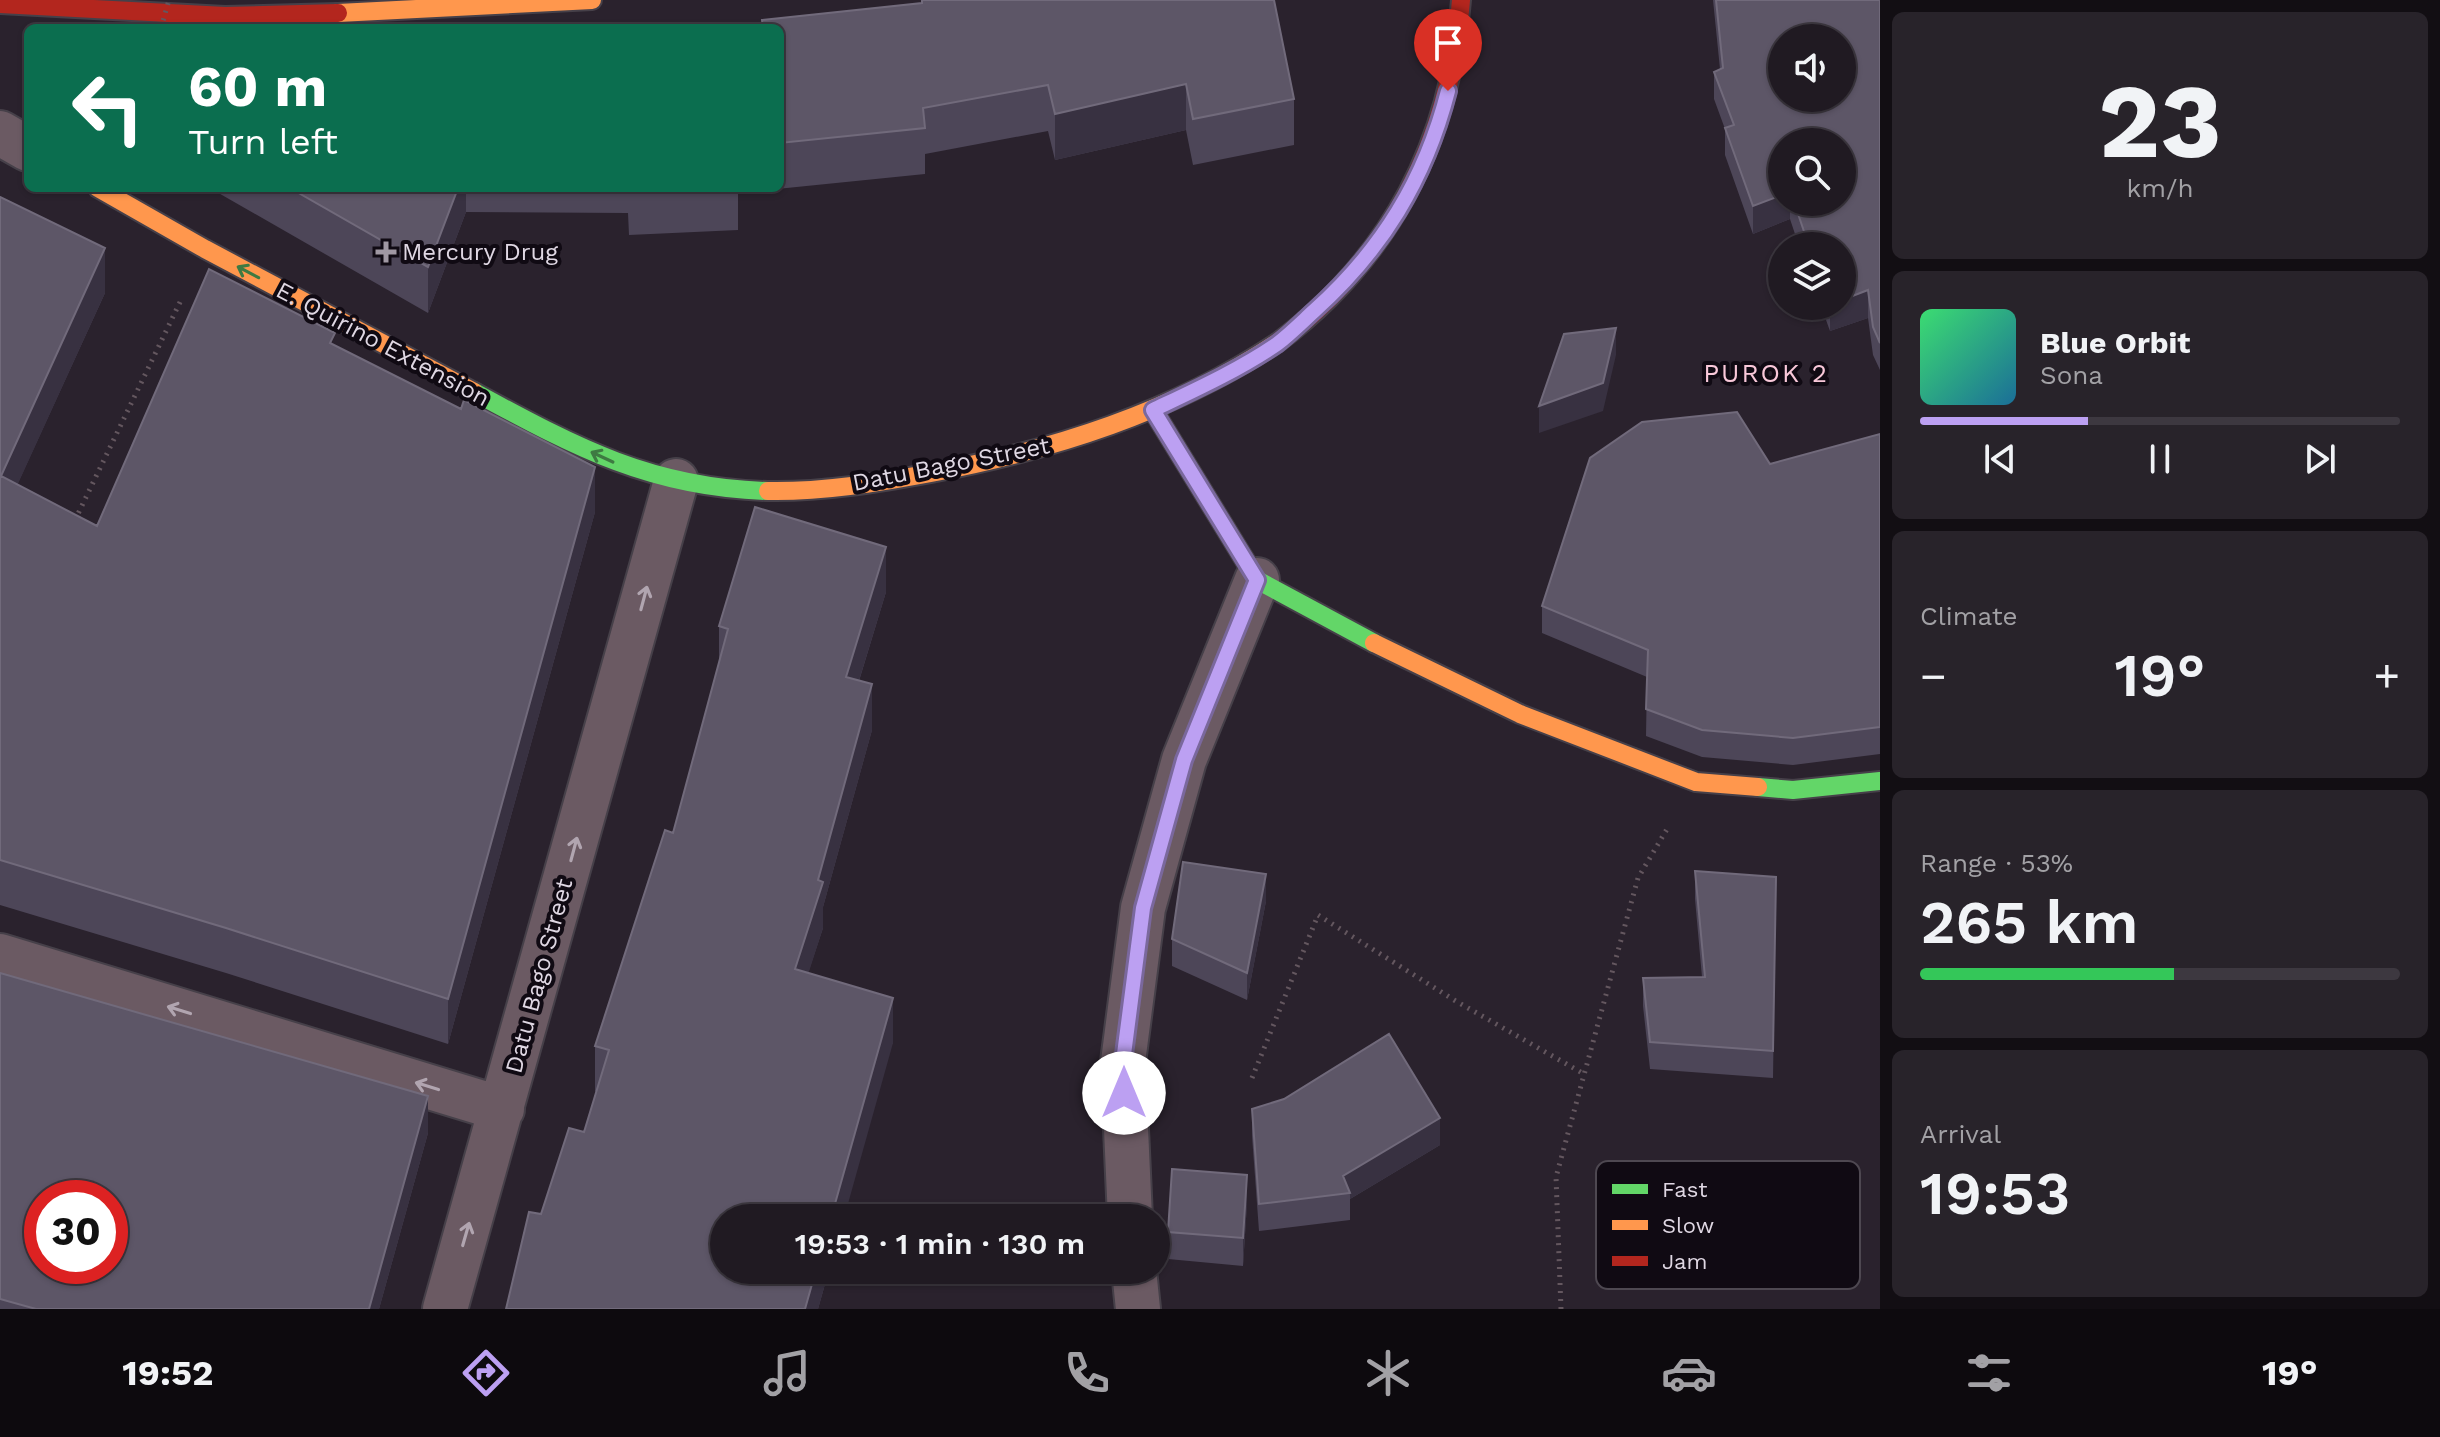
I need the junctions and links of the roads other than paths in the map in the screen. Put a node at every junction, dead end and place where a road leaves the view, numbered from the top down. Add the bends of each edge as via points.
1 (592, 0) edge
2 (1461, 0) edge
3 (0, 4) edge
4 (0, 133) edge
5 (24, 147) edge
6 (105, 192) edge
7 (1153, 410) junction
8 (676, 481) junction
9 (1257, 580) junction
10 (1880, 781) edge
11 (0, 956) edge
12 (502, 1109) junction
13 (1129, 1204) edge
14 (1135, 1284) edge
15 (445, 1309) edge
16 (1138, 1309) edge

1 - 3 street via 225,16
2 - 7 street, Datu Bago Street via 1455,66 1442,116 1424,163 1378,244 1278,343
4 - 5 street
8 -> 6 street, E. Quirino Extension via 615,463 558,437
7 - 8 street, Datu Bago Street via 1040,449 877,483 786,491
7 - 9 street
12 -> 8 street, Datu Bago Street
9 - 10 street via 1520,714 1696,782 1793,790
9 - 13 street via 1184,760 1143,908 1123,1062
12 -> 11 street
15 -> 12 street, Datu Bago Street
14 - 16 street

